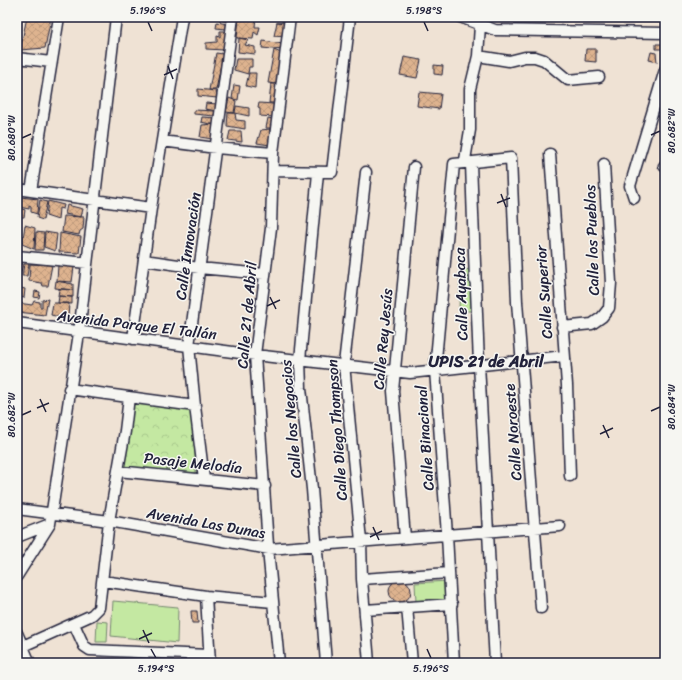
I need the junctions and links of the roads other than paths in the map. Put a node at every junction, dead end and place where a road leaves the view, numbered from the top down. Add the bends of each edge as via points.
1 (59, 17) edge
2 (116, 17) edge
3 (182, 17) edge
4 (233, 17) edge
5 (290, 17) edge
6 (350, 17) edge
7 (462, 17) edge
8 (480, 25) junction
9 (665, 33) edge
10 (478, 56) junction
11 (17, 58) edge
12 (51, 62) junction
13 (665, 70) edge
14 (599, 77) dead end
15 (162, 141) junction
16 (216, 148) junction
17 (273, 153) junction
18 (550, 154) dead end
19 (468, 162) junction
20 (604, 164) dead end
21 (414, 167) dead end
22 (273, 171) junction
23 (366, 172) dead end
24 (318, 173) junction
25 (17, 189) edge
26 (31, 191) junction
27 (634, 198) dead end
28 (95, 200) junction
29 (151, 208) junction
30 (17, 256) edge
31 (144, 260) junction
32 (87, 263) junction
33 (200, 268) junction
34 (264, 274) junction
35 (475, 281) dead end
36 (17, 324) edge
37 (562, 328) junction
38 (79, 333) junction
39 (133, 339) junction
40 (190, 346) junction
41 (255, 356) junction
42 (564, 356) junction
43 (300, 360) junction
44 (522, 360) junction
45 (344, 364) junction
46 (479, 364) junction
47 (435, 370) junction
48 (393, 371) junction
49 (69, 389) junction
50 (129, 397) junction
51 (195, 406) junction
52 (118, 471) junction
53 (570, 476) dead end
54 (204, 479) junction
55 (265, 486) junction
56 (17, 509) edge
57 (51, 513) junction
58 (109, 521) junction
59 (50, 524) junction
60 (560, 526) dead end
61 (534, 528) junction
62 (488, 532) junction
63 (447, 535) junction
64 (17, 537) edge
65 (405, 538) junction
66 (361, 541) junction
67 (317, 544) junction
68 (269, 549) junction
69 (449, 573) junction
70 (17, 576) edge
71 (362, 579) junction
72 (103, 581) junction
73 (206, 596) junction
74 (273, 602) junction
75 (452, 604) junction
76 (408, 607) junction
77 (541, 608) dead end
78 (365, 610) junction
79 (74, 624) junction
80 (17, 633) edge
81 (23, 646) junction
82 (210, 659) edge
83 (30, 663) edge
84 (279, 663) edge
85 (326, 663) edge
86 (369, 663) edge
87 (412, 663) edge
88 (454, 663) edge
89 (495, 663) edge

1 - 12 street
2 - 28 street
3 - 15 street
4 - 16 street, Calle Innovación
5 - 17 street, Calle 21 de Abril
6 - 24 street via 332,172
7 - 8 street
8 - 9 street via 495,30
8 - 10 street
10 - 14 street via 509,61 535,57 544,60 568,80
10 - 19 street via 470,89
11 - 12 street
12 - 26 street
13 - 27 street via 630,186
15 - 16 street
15 - 29 street
16 - 17 street
16 - 33 street, Calle Innovación
17 - 22 street, Calle 21 de Abril
18 - 37 street, Calle Superior
19 - 35 street, Calle Ayabaca
19 - 44 street, Calle Noroeste via 511,158
19 - 46 street, Calle Ayabaca
19 - 47 street, Calle Binacional via 454,164
20 - 37 street, Calle los Pueblos via 611,283 609,308 592,324
21 - 48 street, Calle Rey Jesús
22 - 24 street
22 - 34 street, Calle 21 de Abril via 271,228
23 - 45 street, Calle Diego Thompson
24 - 43 street, Calle los Negocios
25 - 26 street
26 - 28 street
28 - 29 street
28 - 32 street
29 - 31 street
30 - 32 street
31 - 33 street
31 - 39 street
32 - 38 street
33 - 34 street
33 - 40 street, Calle Innovación
34 - 41 street, Calle 21 de Abril
36 - 38 street, Avenida Parque El Tallán
37 - 42 street, Calle Superior
38 - 39 street, Avenida Parque El Tallán
38 - 49 street
39 - 40 street, Avenida Parque El Tallán
40 - 41 street, Avenida Parque El Tallán
40 - 51 street, Calle Innovación
41 - 43 street, Avenida Parque El Tallán
41 - 55 street, Calle 21 de Abril
42 - 44 street, Avenida Parque El Tallán
42 - 53 street, Calle Superior
43 - 45 street, Avenida Parque El Tallán
43 - 67 street, Calle los Negocios
44 - 46 street, Avenida Parque El Tallán
44 - 61 street, Calle Noroeste
45 - 48 street, Avenida Parque El Tallán
45 - 66 street, Calle Diego Thompson
46 - 47 street, Avenida Parque El Tallán
46 - 62 street, Calle Ayabaca
47 - 48 street, Avenida Parque El Tallán
47 - 63 street, Calle Binacional
48 - 65 street, Calle Rey Jesús
49 - 50 street
49 - 57 street
50 - 51 street
50 - 52 street
51 - 54 street, Calle Innovación
52 - 54 street, Pasaje Melodía
52 - 58 street
54 - 55 street, Pasaje Melodía
55 - 68 street, Calle 21 de Abril
56 - 57 street, Avenida Las Dunas
57 - 58 street, Avenida Las Dunas
57 - 59 street
58 - 68 street, Avenida Las Dunas
58 - 72 street
59 - 64 street
59 - 70 street
60 - 61 street, Avenida Las Dunas
61 - 62 street, Avenida Las Dunas
61 - 77 street, Calle Noroeste
62 - 63 street, Avenida Las Dunas
62 - 89 street, Calle Ayabaca
63 - 65 street, Avenida Las Dunas
63 - 69 street, Calle Binacional
65 - 66 street, Avenida Las Dunas
66 - 67 street, Avenida Las Dunas
66 - 71 street, Calle Diego Thompson
67 - 68 street, Avenida Las Dunas
67 - 85 street, Calle los Negocios
68 - 74 street, Calle 21 de Abril
69 - 71 street
69 - 75 street, Calle Binacional
71 - 78 street, Calle Diego Thompson
72 - 73 street
72 - 79 street via 99,608
73 - 74 street
73 - 82 street
74 - 84 street, Calle 21 de Abril
75 - 76 street
75 - 88 street, Calle Binacional
76 - 78 street
76 - 87 street
78 - 86 street, Calle Diego Thompson
79 - 81 street
79 - 82 street via 84,646 90,650
80 - 81 street
81 - 83 street

